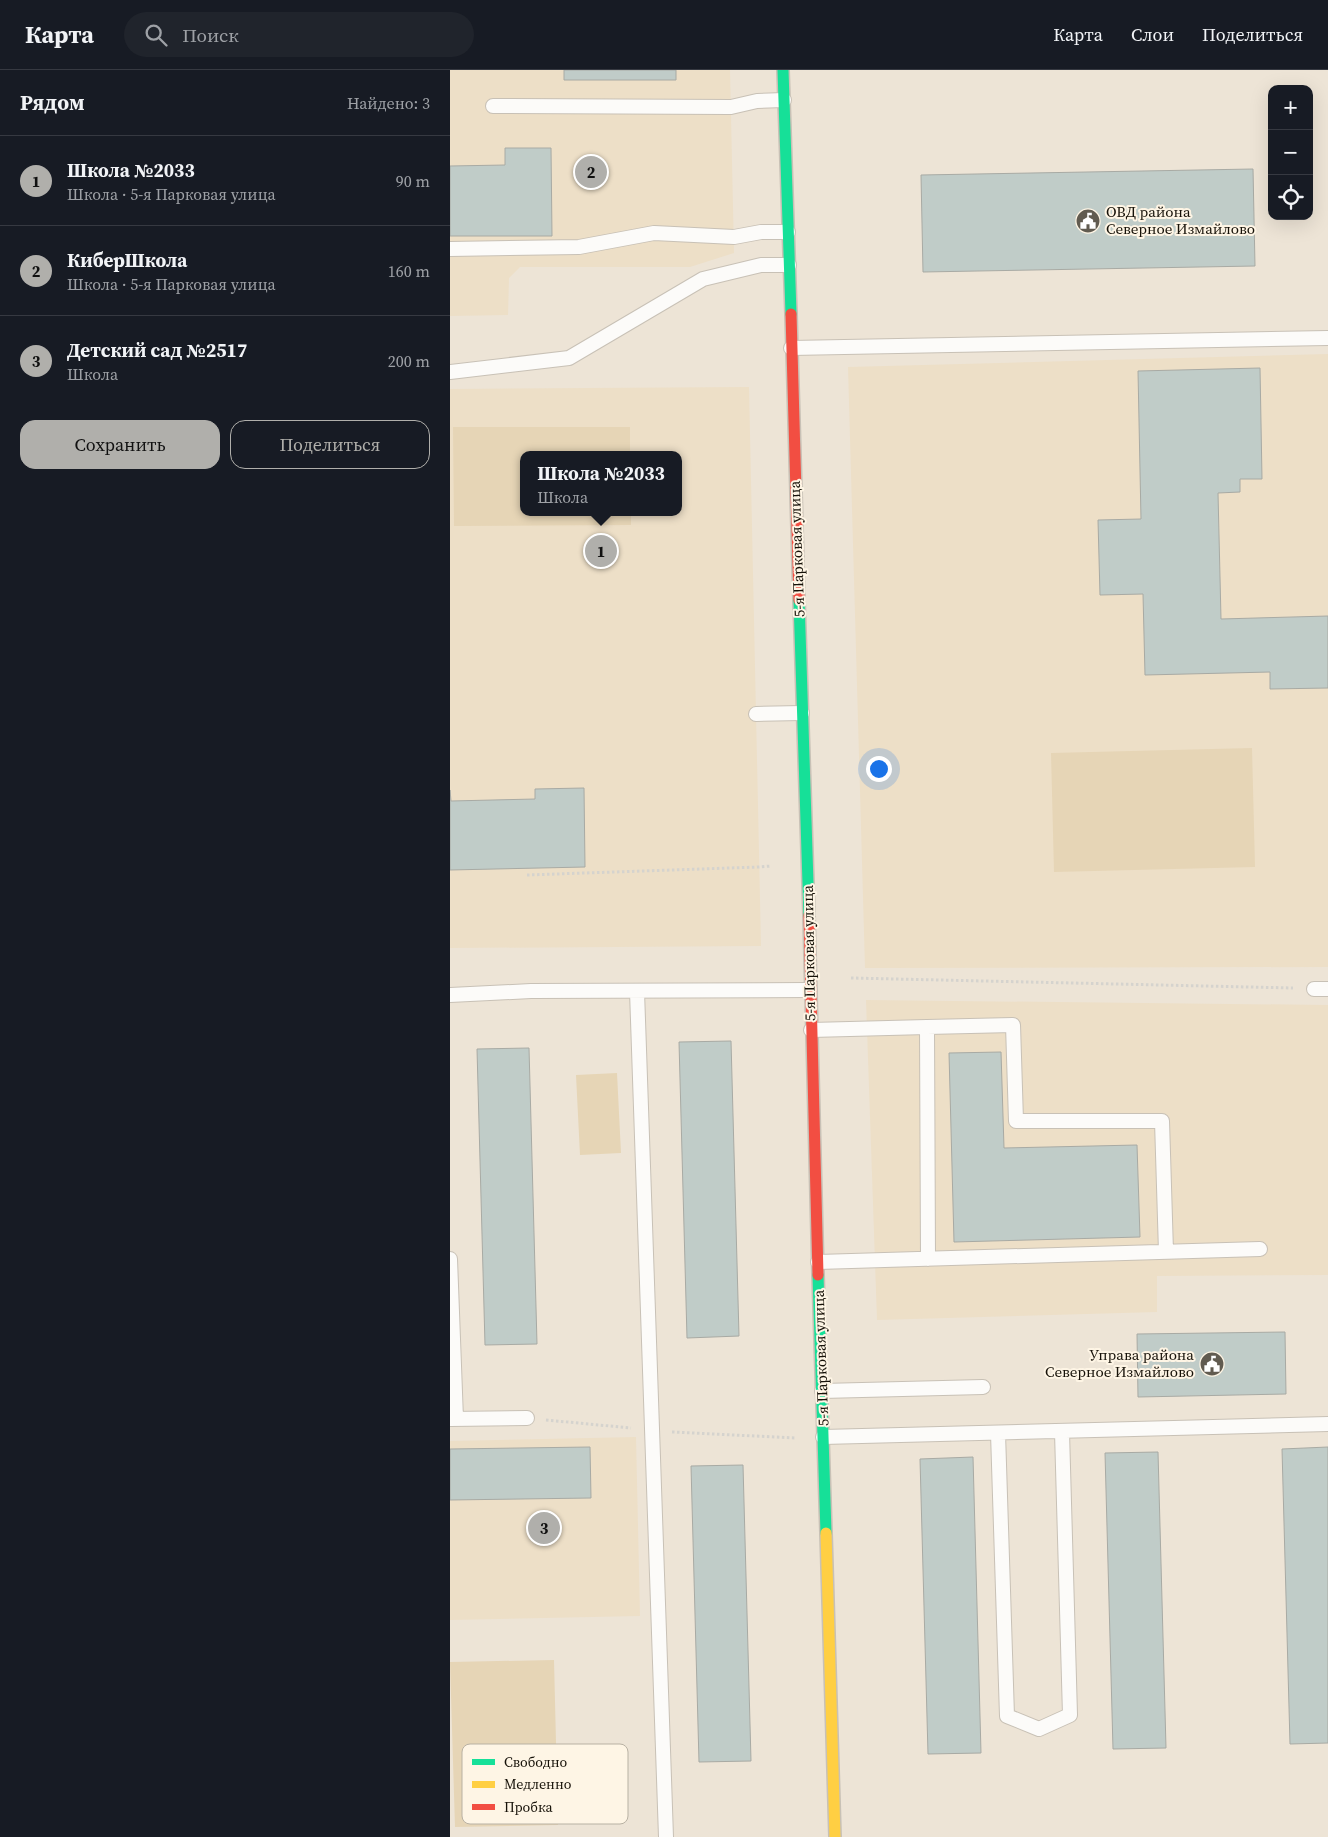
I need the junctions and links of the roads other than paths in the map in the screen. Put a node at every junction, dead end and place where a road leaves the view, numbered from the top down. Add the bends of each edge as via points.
1 (783, 70) edge
2 (784, 100) junction
3 (493, 106) dead end
4 (788, 232) junction
5 (450, 249) edge
6 (789, 265) junction
7 (1328, 338) edge
8 (791, 348) junction
9 (450, 372) edge
10 (802, 713) junction
11 (756, 714) dead end
12 (810, 990) junction
13 (637, 991) junction
14 (450, 995) edge
15 (927, 1027) junction
16 (811, 1030) junction
17 (1260, 1249) dead end
18 (1166, 1252) junction
19 (450, 1259) edge
20 (928, 1259) junction
21 (818, 1262) junction
22 (983, 1387) dead end
23 (822, 1391) junction
24 (528, 1418) road end
25 (453, 1419) edge
26 (1328, 1424) edge
27 (1062, 1432) junction
28 (998, 1433) junction
29 (823, 1437) junction
30 (666, 1837) edge
31 (835, 1837) edge

1 - 2 street, 5-я Парковая улица
2 - 3 lane via 757,101 731,107
2 - 4 street, 5-я Парковая улица
4 - 5 lane via 734,237 654,233 579,247
4 - 6 street, 5-я Парковая улица
6 - 8 street, 5-я Парковая улица
6 - 9 lane via 761,265 702,279 569,358
7 - 8 lane
8 - 10 street, 5-я Парковая улица
10 - 11 lane
10 - 12 street, 5-я Парковая улица
12 - 13 lane
12 - 16 street, 5-я Парковая улица
13 - 14 lane
13 - 30 lane
15 - 16 lane
15 - 18 lane via 1014,1025 1016,1121 1162,1121
15 - 20 lane
16 - 21 street, 5-я Парковая улица
17 - 18 lane
18 - 20 lane
19 - 25 lane
20 - 21 lane
21 - 23 street, 5-я Парковая улица
22 - 23 lane
23 - 29 street, 5-я Парковая улица
24 - 25 lane
26 - 27 lane
27 - 28 lane
27 - 28 lane via 1070,1715 1039,1729 1007,1716
28 - 29 lane
29 - 31 street, 5-я Парковая улица

